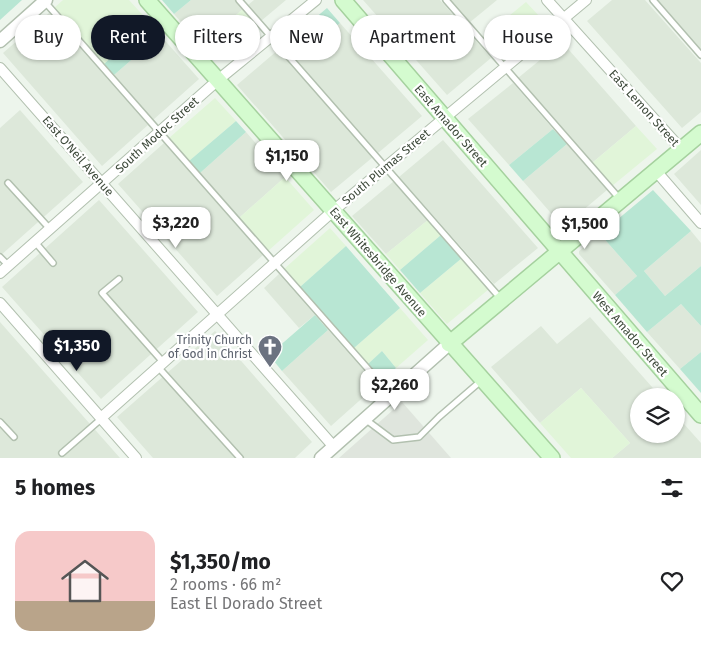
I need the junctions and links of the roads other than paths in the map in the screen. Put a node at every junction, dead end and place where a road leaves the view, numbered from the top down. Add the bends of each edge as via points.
1 (45, 0) edge
2 (147, 0) edge
3 (239, 0) edge
4 (316, 0) edge
5 (343, 0) edge
6 (446, 0) edge
7 (547, 0) edge
8 (586, 0) edge
9 (653, 0) edge
10 (298, 15) edge
11 (560, 15) edge
12 (568, 15) edge
13 (571, 28) edge
14 (270, 35) edge
15 (270, 39) edge
16 (0, 41) edge
17 (701, 55) edge
18 (292, 60) edge
19 (514, 60) edge
20 (0, 68) edge
21 (505, 68) junction
22 (218, 80) junction
23 (445, 118) junction
24 (160, 132) junction
25 (701, 134) edge
26 (682, 150) junction
27 (385, 167) junction
28 (656, 171) junction
29 (8, 183) dead end
30 (102, 184) junction
31 (621, 200) junction
32 (333, 211) junction
33 (701, 223) edge
34 (50, 229) junction
35 (35, 242) junction
36 (559, 252) junction
37 (0, 257) edge
38 (53, 263) dead end
39 (274, 263) junction
40 (8, 266) junction
41 (0, 273) edge
42 (119, 279) dead end
43 (502, 300) junction
44 (0, 304) edge
45 (217, 315) junction
46 (450, 344) junction
47 (161, 365) junction
48 (482, 380) junction
49 (391, 396) junction
50 (701, 415) edge
51 (101, 418) junction
52 (365, 419) junction
53 (0, 422) edge
54 (14, 437) dead end
55 (334, 447) junction
56 (62, 453) dead end
57 (550, 457) edge
58 (136, 458) edge
59 (240, 458) edge
60 (321, 458) edge

1 - 16 street
1 - 24 lane
2 - 22 main road, East Whitesbridge Avenue
3 - 14 lane
4 - 10 street, South Modoc Street
5 - 23 main road, East Amador Street
6 - 21 lane
7 - 11 street, East Lemon Street
8 - 12 street, South Plumas Street
9 - 17 lane
13 - 26 street, East Lemon Street
15 - 22 street, South Modoc Street
18 - 27 lane
19 - 21 street, South Plumas Street
20 - 30 street, East O'Neil Avenue
21 - 23 street, South Plumas Street
21 - 31 lane
22 - 24 street, South Modoc Street
22 - 32 main road, East Whitesbridge Avenue
23 - 27 street, South Plumas Street
23 - 36 main road, East Amador Street
24 - 30 street, South Modoc Street
24 - 39 lane
25 - 26 main road
26 - 28 main road
27 - 32 street, South Plumas Street
27 - 43 lane
28 - 31 main road
28 - 33 street
29 - 34 lane
30 - 34 street, South Modoc Street
30 - 45 street, East O'Neil Avenue
31 - 36 main road
32 - 39 street, South Plumas Street
32 - 46 main road, East Whitesbridge Avenue
34 - 35 street, South Modoc Street
35 - 38 lane
35 - 40 street, South Modoc Street
36 - 43 main road
36 - 50 main road, West Amador Street
37 - 40 lane
39 - 45 street, South Plumas Street
39 - 49 lane
40 - 41 street, South Modoc Street
42 - 47 lane via 102,294
43 - 46 main road
44 - 51 street
45 - 47 street, South Plumas Street
45 - 55 street, East O'Neil Avenue
46 - 48 main road, East Whitesbridge Avenue
46 - 49 street
47 - 51 street, South Plumas Street
47 - 59 lane
48 - 52 lane via 418,437 393,440
48 - 57 main road, East Whitesbridge Avenue
49 - 52 street
51 - 56 lane
51 - 58 street
52 - 55 street
53 - 54 lane
55 - 60 street

